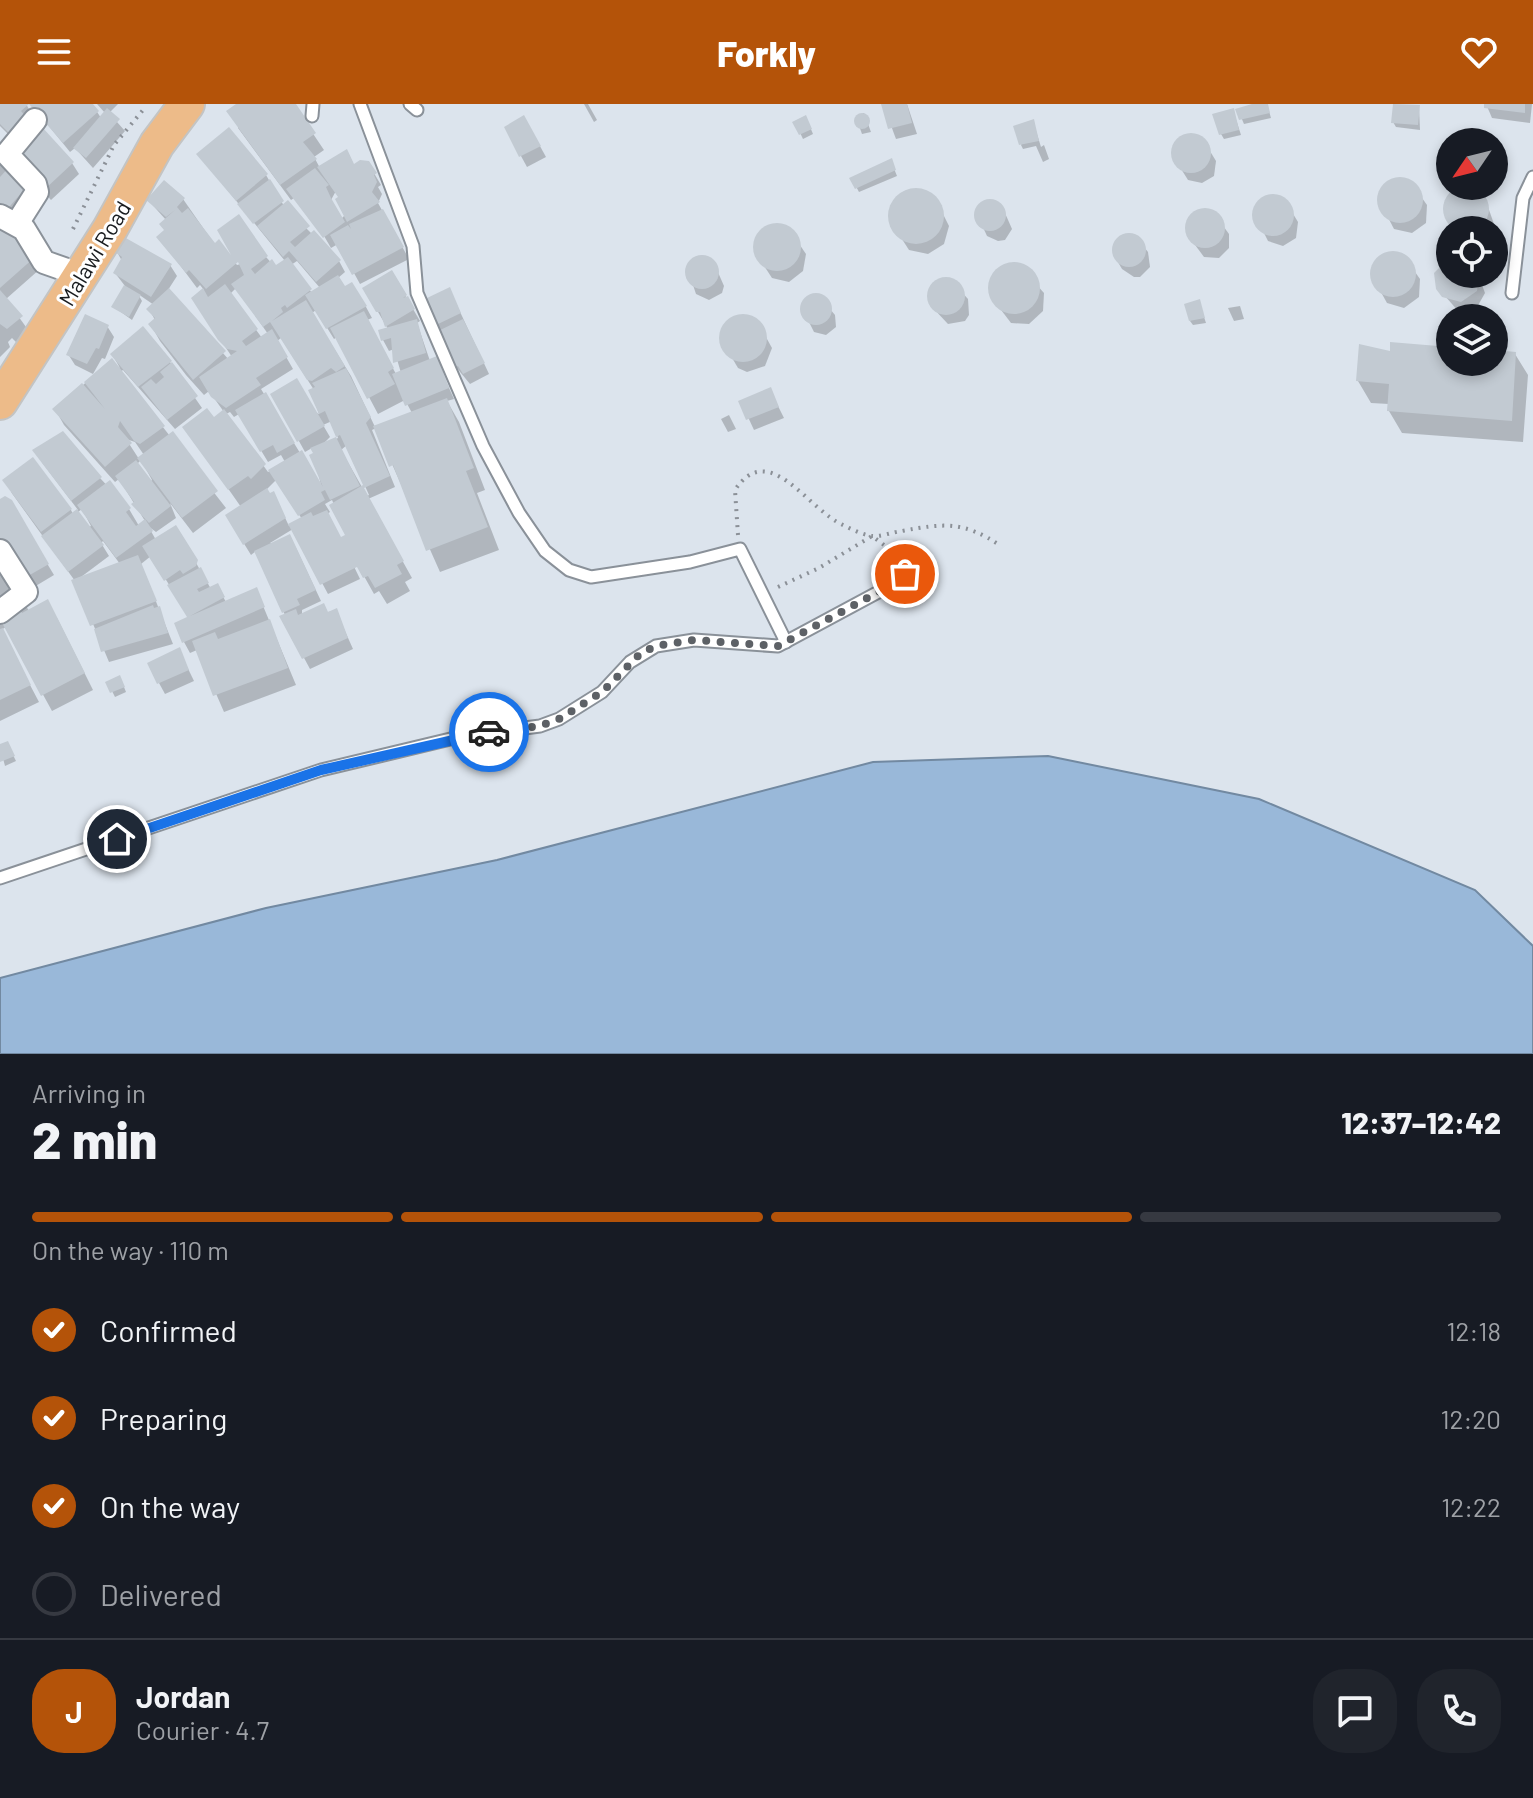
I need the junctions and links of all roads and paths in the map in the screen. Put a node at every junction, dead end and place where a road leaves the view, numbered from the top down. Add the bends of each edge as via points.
1 (187, 104) edge
2 (360, 104) edge
3 (35, 120) dead end
4 (1533, 177) edge
5 (9, 219) edge
6 (81, 275) junction
7 (1512, 293) dead end
8 (0, 402) edge
9 (872, 536) junction
10 (1001, 546) dead end
11 (740, 549) junction
12 (0, 551) edge
13 (906, 562) joint
14 (763, 594) junction
15 (0, 612) edge
16 (786, 642) junction
17 (0, 878) edge

1 - 6 main road, Malawi Road via 157,144
2 - 11 lane via 413,246 417,293 483,446 545,551 569,570 591,577
3 - 5 street via 7,154 37,192
4 - 7 lane via 1523,198
5 - 6 street via 41,259
6 - 8 main road, Malawi Road
9 - 10 path via 953,524 976,529
9 - 11 path via 839,524 778,473 763,469 751,472 735,490
9 - 13 path
9 - 14 path
11 - 14 lane
12 - 15 street via 26,592
13 - 16 lane via 899,581
14 - 16 lane
16 - 17 lane via 770,647 694,640 656,646 630,662 602,692 549,723 463,736 321,770

